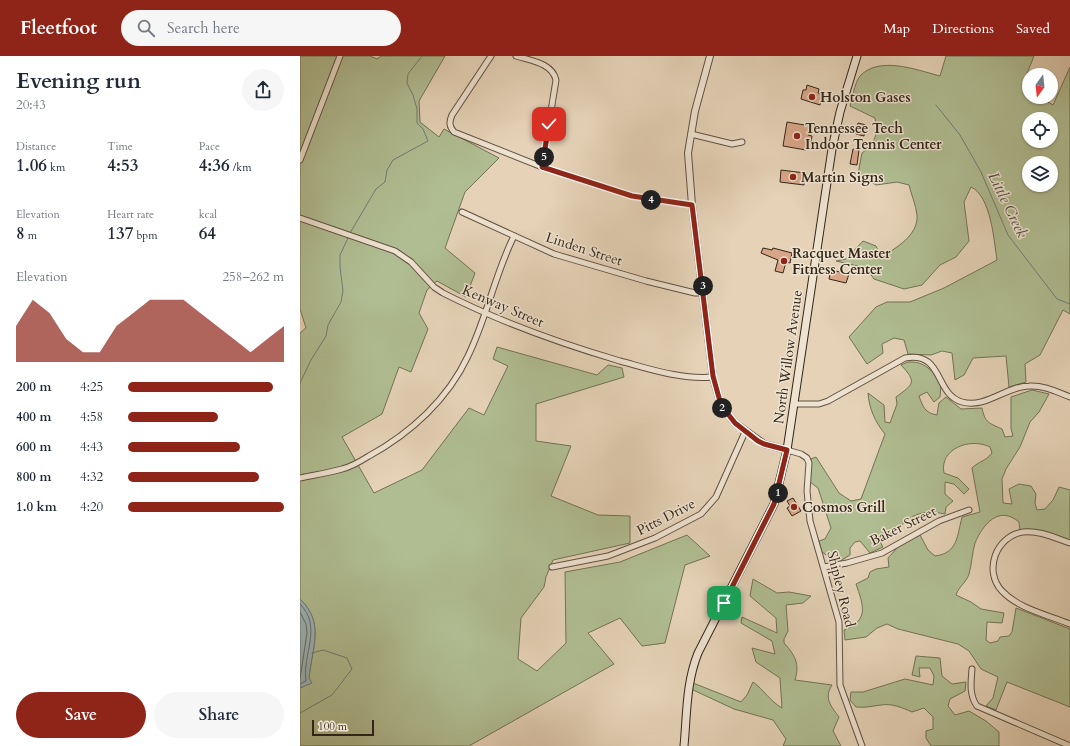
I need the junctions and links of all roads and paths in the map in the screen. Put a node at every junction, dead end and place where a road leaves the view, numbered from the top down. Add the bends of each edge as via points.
1 (340, 56) edge
2 (491, 56) edge
3 (516, 56) edge
4 (710, 56) edge
5 (857, 56) edge
6 (691, 134) junction
7 (742, 142) dead end
8 (300, 160) edge
9 (542, 167) junction
10 (692, 205) junction
11 (462, 212) dead end
12 (300, 218) edge
13 (514, 236) junction
14 (704, 293) junction
15 (486, 314) junction
16 (713, 376) junction
17 (1070, 397) edge
18 (794, 404) junction
19 (745, 432) junction
20 (787, 450) junction
21 (300, 478) edge
22 (969, 510) dead end
23 (1070, 542) edge
24 (552, 567) dead end
25 (824, 567) junction
26 (1070, 624) edge
27 (972, 669) dead end
28 (684, 746) edge
29 (862, 746) edge
30 (1070, 746) edge

1 - 8 street
2 - 9 street via 452,115 450,127 454,132
3 - 9 street via 549,67 556,80
4 - 6 street
5 - 18 main road, North Willow Avenue via 832,149
6 - 7 street via 732,144
6 - 10 street via 688,153
9 - 10 street via 632,196
10 - 14 street
11 - 13 street, Linden Street
12 - 15 street, Kenway Street via 395,251 411,262 443,294
13 - 14 street, Linden Street via 560,256 652,283
13 - 15 street via 505,254
14 - 16 street
15 - 16 street, Kenway Street via 532,333 654,370 692,377
15 - 21 street via 469,355 451,385 407,431 343,469
16 - 19 street via 719,401 725,413
17 - 18 street via 1044,387 1028,386 980,402 960,402 952,397 934,368 926,360 916,356 904,358 819,404
18 - 20 main road, North Willow Avenue
19 - 20 street via 764,444
19 - 24 street, Pitts Drive via 716,497 701,514 655,538 608,556
20 - 25 street, Shipley Road via 801,454 809,463 807,504
20 - 28 main road, North Willow Avenue via 774,504 692,668 688,686
22 - 25 street, Baker Street via 939,521 882,553
23 - 26 street via 1041,533 1023,532 1010,536 1001,543 995,554 993,566 1000,590 1011,599
25 - 29 street, Shipley Road via 839,622 840,685
27 - 30 street via 970,689 977,706

